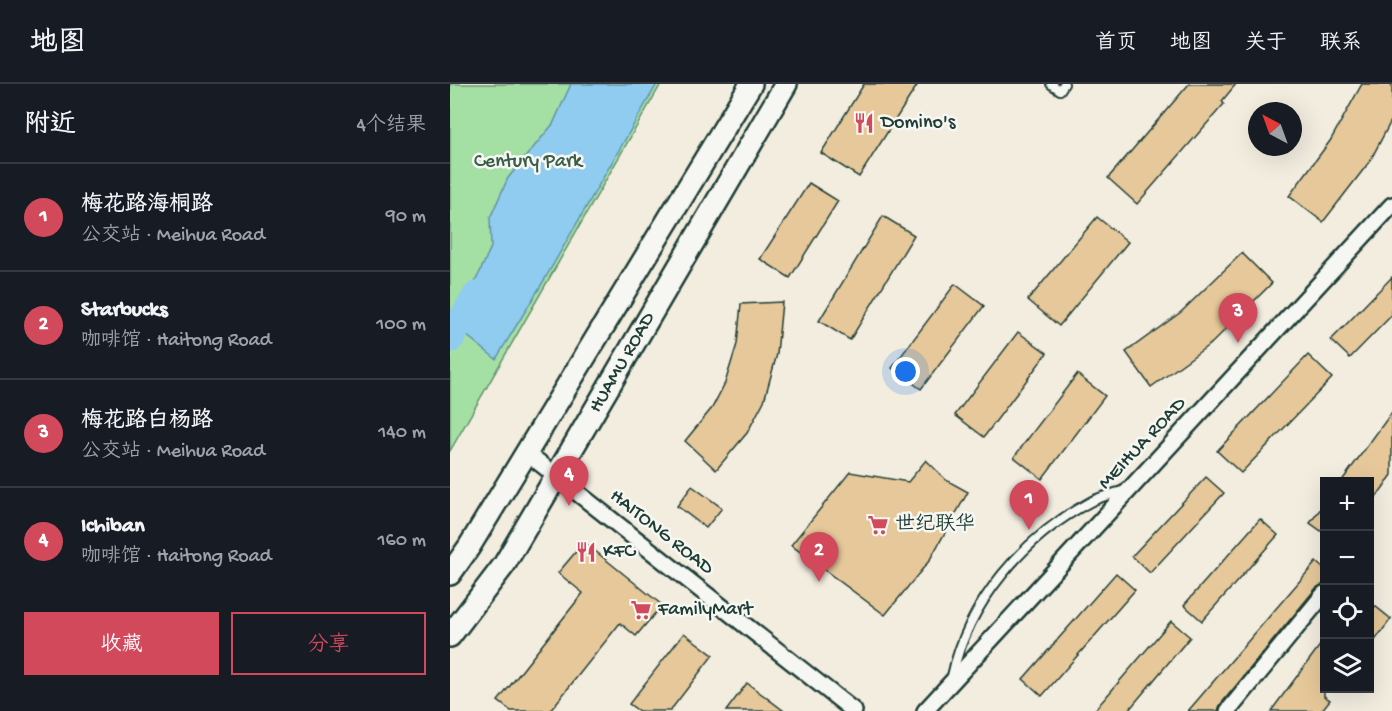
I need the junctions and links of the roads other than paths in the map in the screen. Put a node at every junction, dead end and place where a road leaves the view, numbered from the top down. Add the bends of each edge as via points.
1 (751, 84) edge
2 (786, 84) edge
3 (1051, 84) edge
4 (1064, 84) edge
5 (1392, 205) edge
6 (527, 453) junction
7 (556, 477) junction
8 (1130, 489) junction
9 (450, 574) edge
10 (1320, 599) edge
11 (450, 636) edge
12 (951, 682) junction
13 (854, 711) edge
14 (925, 711) edge
15 (1228, 711) edge

1 - 6 main road, HUAMU ROAD
2 - 7 main road, HUAMU ROAD
3 - 4 lane via 1060,90
5 - 8 street, MEIHUA ROAD
6 - 7 street, HAITONG ROAD
6 - 9 main road, HUAMU ROAD
7 - 11 main road, HUAMU ROAD via 504,565
7 - 13 street, HAITONG ROAD
8 - 12 street, MEIHUA ROAD
8 - 12 lane via 1092,501 1037,536 992,588 959,646
10 - 15 street
12 - 14 street, MEIHUA ROAD

